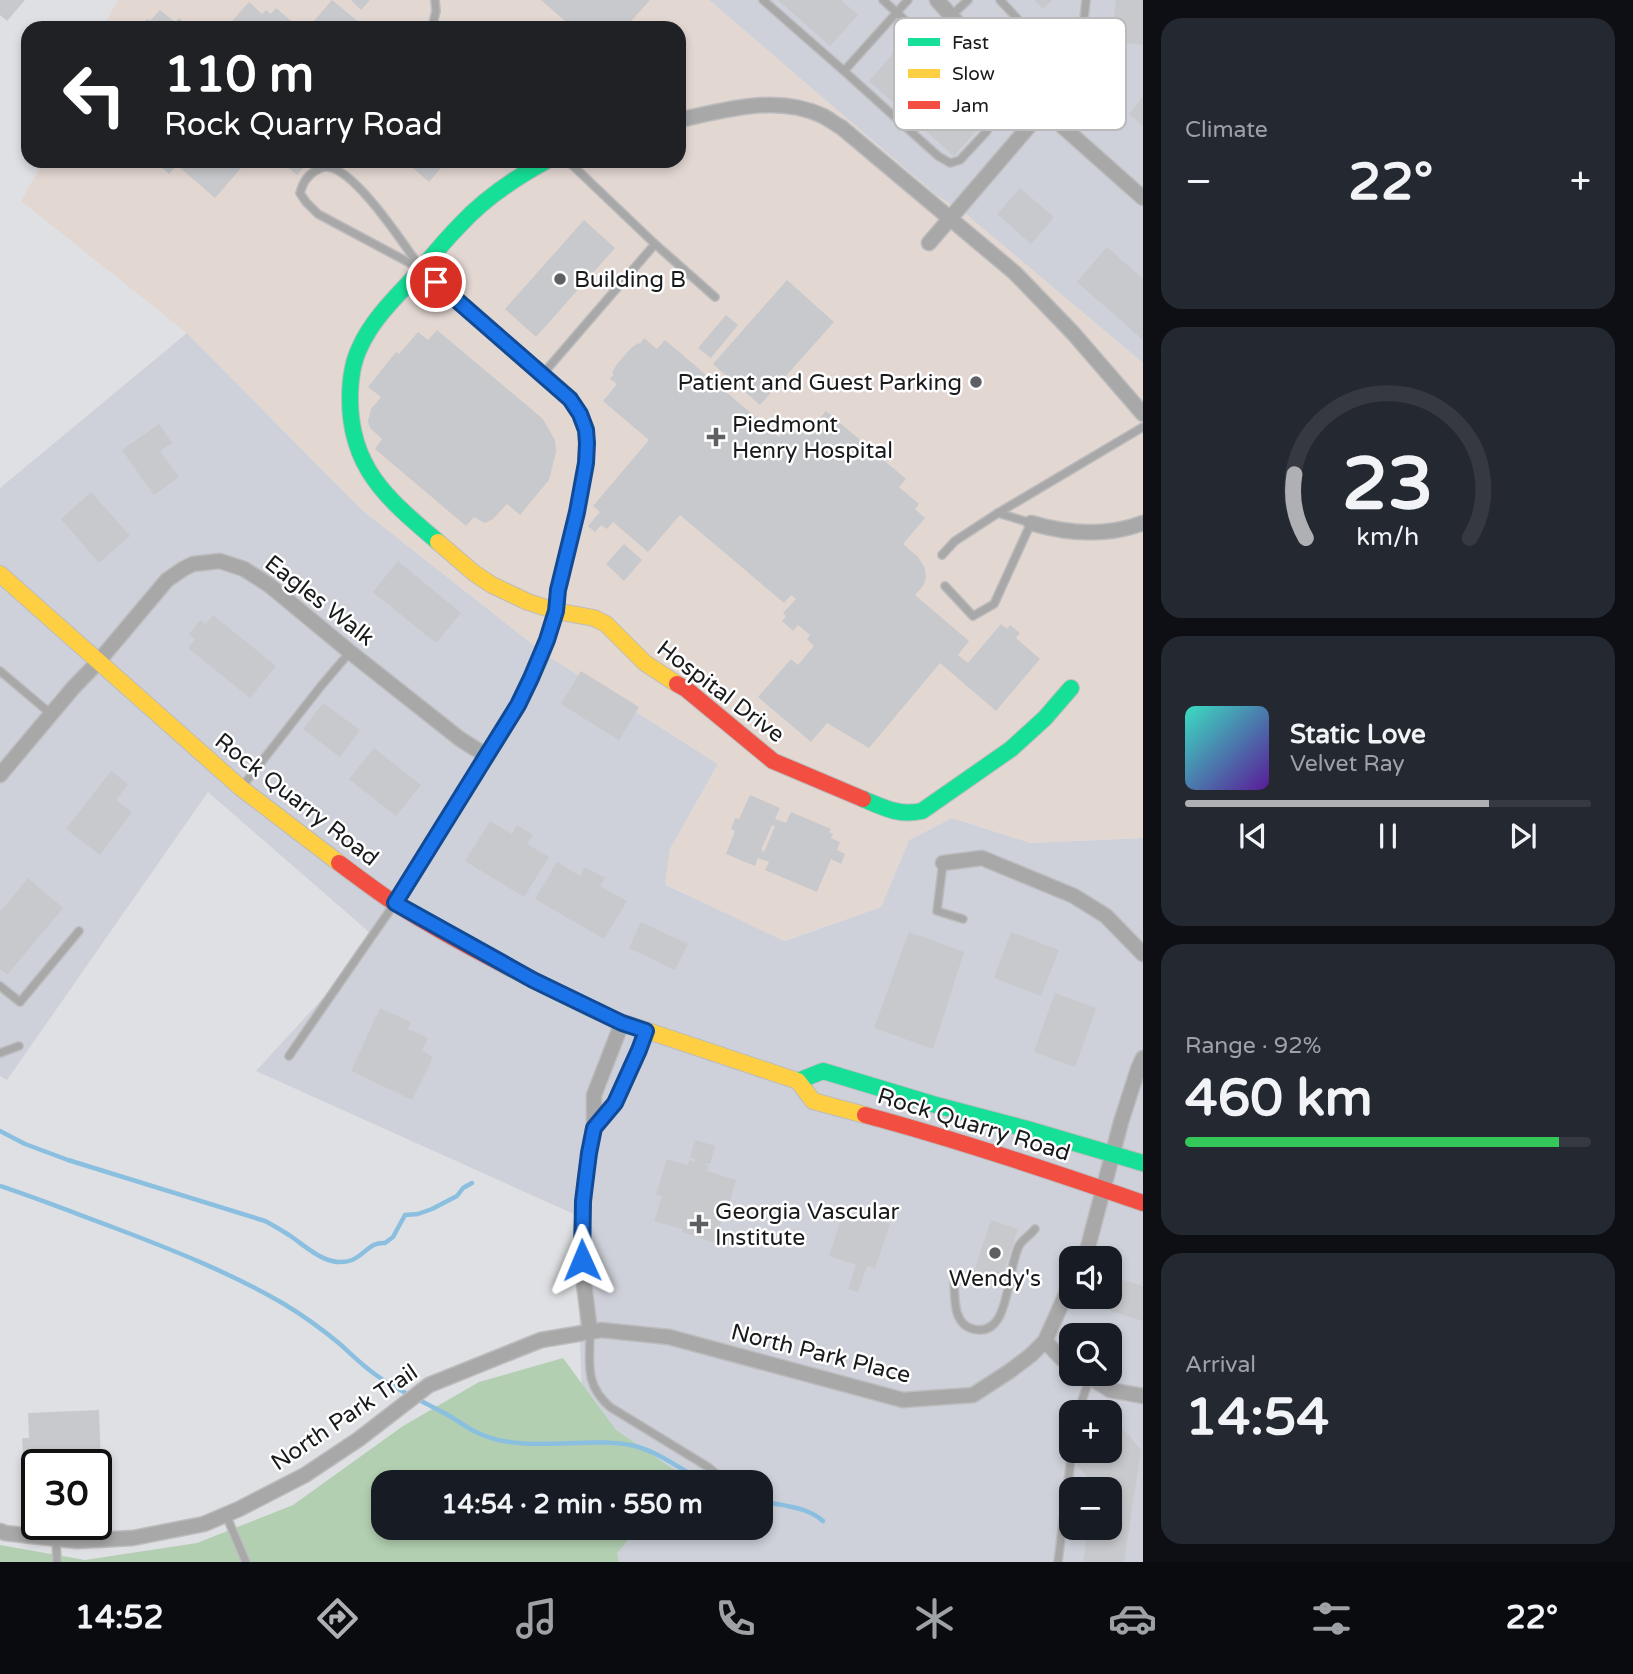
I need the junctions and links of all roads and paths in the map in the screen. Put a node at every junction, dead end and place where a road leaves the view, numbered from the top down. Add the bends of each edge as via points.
1 (435, 0) edge
2 (763, 0) edge
3 (883, 0) edge
4 (908, 0) edge
5 (937, 0) edge
6 (968, 0) edge
7 (1000, 0) edge
8 (1086, 0) edge
9 (897, 12) junction
10 (951, 16) joint
11 (903, 18) edge
12 (1016, 18) edge
13 (1084, 18) edge
14 (434, 21) edge
15 (844, 71) junction
16 (894, 116) edge
17 (686, 118) edge
18 (909, 130) edge
19 (987, 130) edge
20 (1027, 130) edge
21 (1066, 130) edge
22 (321, 168) edge
23 (334, 168) edge
24 (533, 168) edge
25 (575, 168) edge
26 (1143, 198) edge
27 (950, 218) junction
28 (929, 243) dead end
29 (655, 244) junction
30 (421, 269) junction
31 (715, 297) dead end
32 (542, 375) junction
33 (1143, 414) edge
34 (1143, 427) edge
35 (998, 513) junction
36 (1031, 523) junction
37 (1143, 523) edge
38 (942, 555) dead end
39 (0, 574) edge
40 (945, 586) dead end
41 (556, 611) junction
42 (350, 652) junction
43 (98, 662) junction
44 (0, 671) edge
45 (1071, 688) dead end
46 (51, 714) junction
47 (487, 755) junction
48 (0, 775) edge
49 (242, 788) junction
50 (943, 863) joint
51 (395, 903) junction
52 (963, 919) dead end
53 (79, 931) dead end
54 (1143, 954) edge
55 (0, 986) edge
56 (622, 1023) junction
57 (646, 1031) junction
58 (19, 1046) dead end
59 (0, 1053) edge
60 (289, 1056) dead end
61 (1143, 1058) edge
62 (797, 1081) junction
63 (594, 1128) junction
64 (1113, 1154) junction
65 (1143, 1163) edge
66 (1104, 1189) junction
67 (1143, 1203) edge
68 (1035, 1229) dead end
69 (1088, 1246) edge
70 (954, 1278) dead end
71 (1059, 1309) edge
72 (590, 1331) junction
73 (1045, 1341) junction
74 (1059, 1356) edge
75 (1104, 1386) edge
76 (1143, 1396) edge
77 (1070, 1463) edge
78 (712, 1470) edge
79 (226, 1515) junction
80 (0, 1531) edge
81 (21, 1535) edge
82 (112, 1539) edge
83 (56, 1540) edge
84 (70, 1540) edge
85 (96, 1540) edge
86 (57, 1562) edge
87 (246, 1562) edge
88 (1058, 1562) edge

1 - 14 lane
2 - 15 lane
3 - 9 lane
4 - 9 lane
5 - 10 street
6 - 10 lane
7 - 12 lane
8 - 13 lane
9 - 11 lane
9 - 15 lane
15 - 16 lane
17 - 27 street via 744,106 776,105 822,116 860,141
18 - 19 lane via 950,163 960,160
20 - 27 street
21 - 26 street
22 - 30 lane via 303,182 300,193 306,202 318,214
23 - 30 lane via 358,186
24 - 30 street, Hospital Drive via 462,222
25 - 29 lane
27 - 28 street
27 - 33 street via 1045,302
29 - 31 lane
29 - 32 lane
30 - 32 lane
30 - 41 street, Hospital Drive via 373,324 359,348 350,411 362,459 396,505 474,573 509,594
32 - 41 lane via 580,414 587,443
34 - 35 lane
35 - 36 lane
35 - 38 lane
36 - 37 street via 1087,533
36 - 40 lane via 994,604 973,616
39 - 43 street, Rock Quarry Road
41 - 45 street, Hospital Drive via 606,624 645,663 686,689 773,761 895,812 922,811 1011,749
41 - 47 street via 531,678
42 - 43 street, Eagles Walk via 253,574 215,561 193,564 167,580
42 - 47 street, Eagles Walk
42 - 49 lane
43 - 46 street
43 - 49 street, Rock Quarry Road
44 - 46 lane
46 - 48 street
47 - 51 street
49 - 51 street, Rock Quarry Road
50 - 52 lane via 937,911
50 - 54 street via 982,858 1074,896 1106,916
51 - 56 street, Rock Quarry Road via 533,980
51 - 60 lane
53 - 55 lane via 20,1002
56 - 57 street, Rock Quarry Road
56 - 63 street via 594,1095
57 - 62 street, Rock Quarry Road
57 - 63 street via 615,1103
58 - 59 lane
61 - 64 street
62 - 64 street, Rock Quarry Road via 823,1072
62 - 66 street, Rock Quarry Road via 813,1101 929,1132
63 - 72 street via 582,1221
64 - 65 street, Rock Quarry Road
64 - 66 street
66 - 67 street, Rock Quarry Road
66 - 69 street
68 - 70 lane via 1019,1245 1000,1317 992,1327 980,1331 965,1327 958,1318
71 - 73 street, North Park Place
72 - 73 street, North Park Place via 669,1338 903,1400 973,1395
72 - 78 lane via 591,1381 598,1395
72 - 79 street, North Park Trail via 541,1340 429,1385 305,1475
73 - 74 street
75 - 76 street
77 - 88 lane
79 - 82 street, North Park Trail via 204,1524
79 - 87 lane
80 - 81 street, North Park Trail
83 - 86 lane
84 - 85 street, North Park Trail

